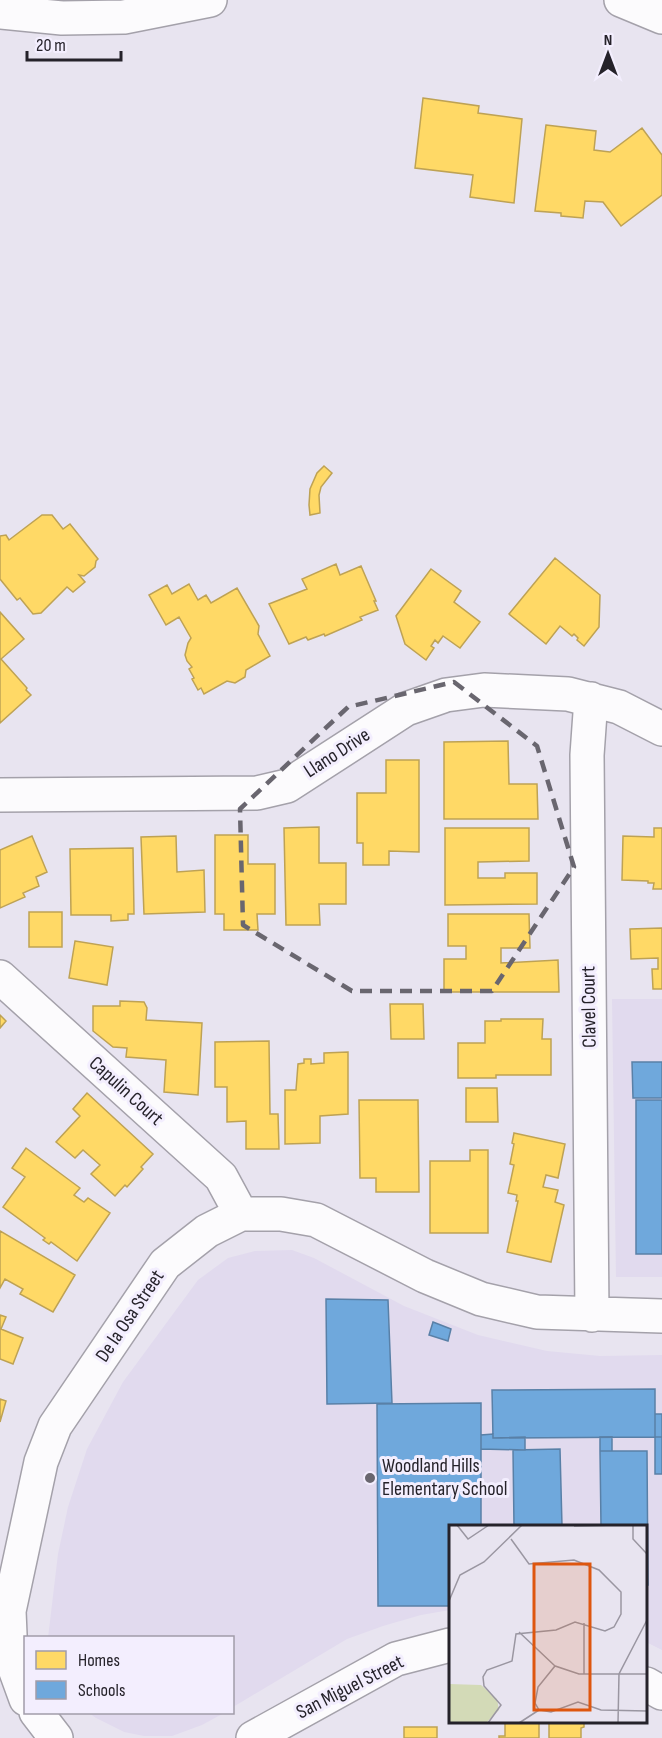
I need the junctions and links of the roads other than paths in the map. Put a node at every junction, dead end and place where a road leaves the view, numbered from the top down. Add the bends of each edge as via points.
1 (210, 0) edge
2 (621, 0) edge
3 (0, 12) edge
4 (662, 17) edge
5 (591, 699) junction
6 (662, 729) edge
7 (0, 795) edge
8 (0, 977) edge
9 (241, 1215) junction
10 (592, 1315) junction
11 (662, 1316) edge
12 (449, 1645) edge
13 (647, 1685) edge
14 (662, 1693) edge
15 (24, 1694) edge
16 (37, 1714) edge
17 (56, 1738) edge
18 (253, 1738) edge

1 - 3 street via 124,17 62,18
2 - 4 street
5 - 6 street, Llano Drive via 619,707
5 - 7 street, Llano Drive via 568,694 484,690 446,695 406,709 287,786 257,793
5 - 10 street, Clavel Court via 587,766
8 - 9 street, Capulin Court via 221,1177
9 - 10 street, De la Osa Street via 281,1214 315,1220 425,1276 480,1299 537,1312
9 - 15 street, De la Osa Street via 207,1231 165,1264 55,1426 41,1462 9,1611 11,1658
10 - 11 street, De la Osa Street
12 - 18 street, San Miguel Street via 396,1659
13 - 14 street
16 - 17 street

